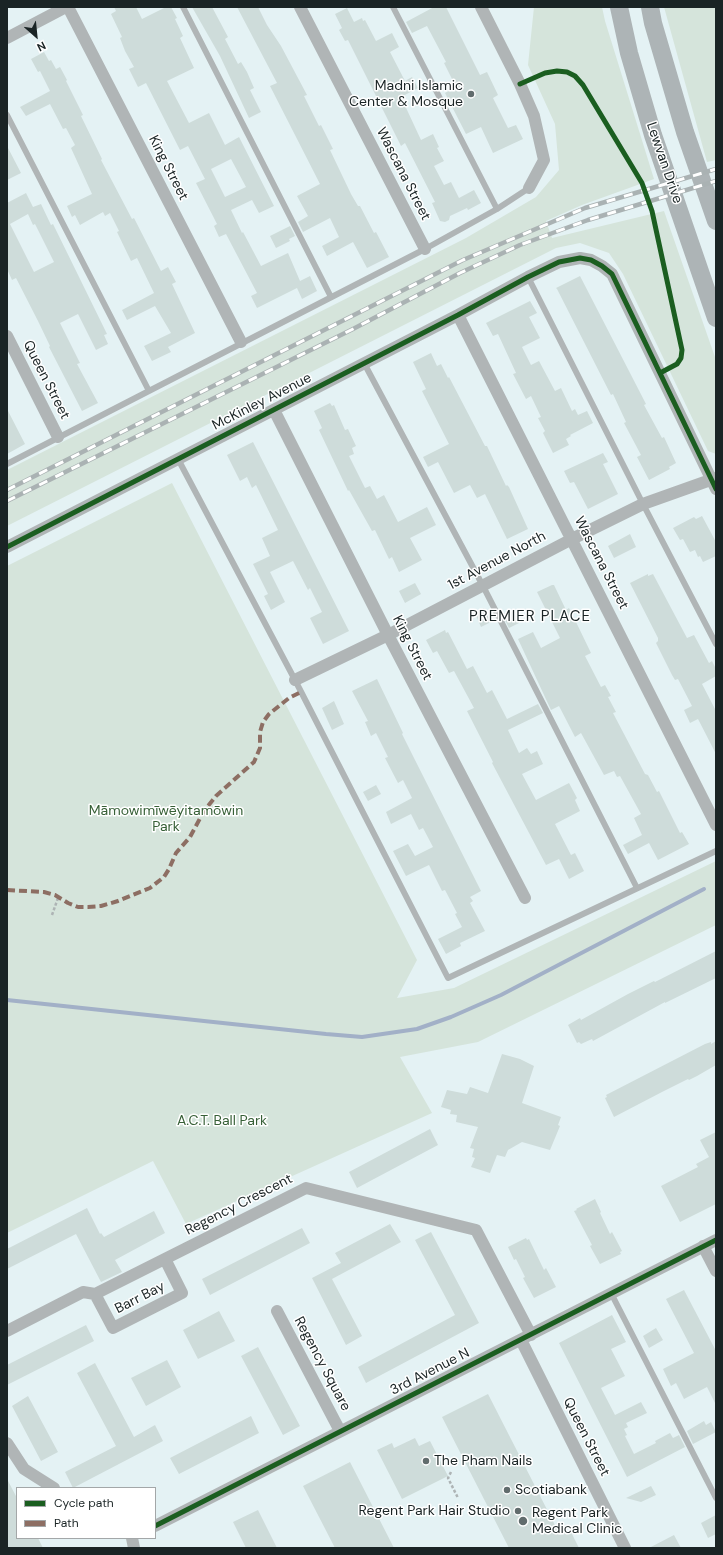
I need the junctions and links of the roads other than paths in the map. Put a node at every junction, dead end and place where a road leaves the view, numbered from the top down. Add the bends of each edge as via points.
1 (67, 7) edge
2 (184, 7) edge
3 (300, 7) edge
4 (393, 7) edge
5 (481, 7) edge
6 (618, 7) edge
7 (650, 7) edge
8 (7, 38) edge
9 (7, 115) edge
10 (529, 188) joint
11 (497, 209) junction
12 (716, 221) edge
13 (425, 249) junction
14 (528, 277) junction
15 (332, 297) junction
16 (458, 315) junction
17 (716, 318) edge
18 (7, 336) edge
19 (241, 342) junction
20 (364, 363) junction
21 (148, 391) junction
22 (274, 410) junction
23 (58, 437) junction
24 (178, 459) junction
25 (7, 464) edge
26 (714, 482) edge
27 (642, 504) junction
28 (572, 539) junction
29 (7, 547) edge
30 (483, 586) junction
31 (388, 635) junction
32 (716, 644) edge
33 (295, 680) junction
34 (716, 825) edge
35 (716, 851) edge
36 (636, 888) junction
37 (525, 898) dead end
38 (716, 1240) edge
39 (704, 1246) junction
40 (165, 1259) junction
41 (716, 1271) edge
42 (611, 1293) junction
43 (96, 1294) junction
44 (277, 1311) dead end
45 (7, 1331) edge
46 (526, 1338) junction
47 (340, 1431) junction
48 (7, 1443) edge
49 (52, 1487) edge
50 (716, 1498) edge
51 (156, 1525) edge
52 (625, 1548) edge

1 - 8 street
1 - 19 street, King Street
2 - 15 lane
3 - 13 street, Wascana Street
4 - 11 lane
5 - 10 street via 534,116 544,160
6 - 17 main road, Lewvan Drive via 654,135
7 - 12 main road via 686,132
9 - 21 lane
10 - 11 lane
11 - 13 lane
13 - 15 lane
14 - 16 street, McKinley Avenue
14 - 26 street, McKinley Avenue via 559,262 580,258 591,260 612,274
14 - 27 lane
15 - 19 lane
16 - 20 street, McKinley Avenue
16 - 28 street, Wascana Street
18 - 23 street, Queen Street
19 - 21 lane
20 - 22 street, McKinley Avenue
20 - 30 lane
21 - 23 lane
22 - 24 street, McKinley Avenue
22 - 31 street, King Street
23 - 25 lane
24 - 29 street, McKinley Avenue
24 - 33 lane
26 - 27 street, 1st Avenue North
27 - 28 street, 1st Avenue North
27 - 32 lane
28 - 30 street, 1st Avenue North
28 - 34 street, Wascana Street
30 - 31 street, 1st Avenue North
30 - 36 lane
31 - 33 street, 1st Avenue North
31 - 37 street, King Street
33 - 36 lane via 448,978
35 - 36 lane
38 - 39 street, 3rd Avenue N
39 - 41 street
39 - 42 street, 3rd Avenue N
40 - 43 street, Regency Crescent
40 - 43 street, Barr Bay via 182,1293 113,1328
40 - 46 street, Regency Crescent via 306,1188 476,1230
42 - 46 street, 3rd Avenue N
42 - 50 lane
43 - 45 street, Regency Crescent via 83,1292
44 - 47 street, Regency Square
46 - 47 street, 3rd Avenue N
46 - 52 street, Queen Street
47 - 51 street, 3rd Avenue N
48 - 49 street via 24,1469

